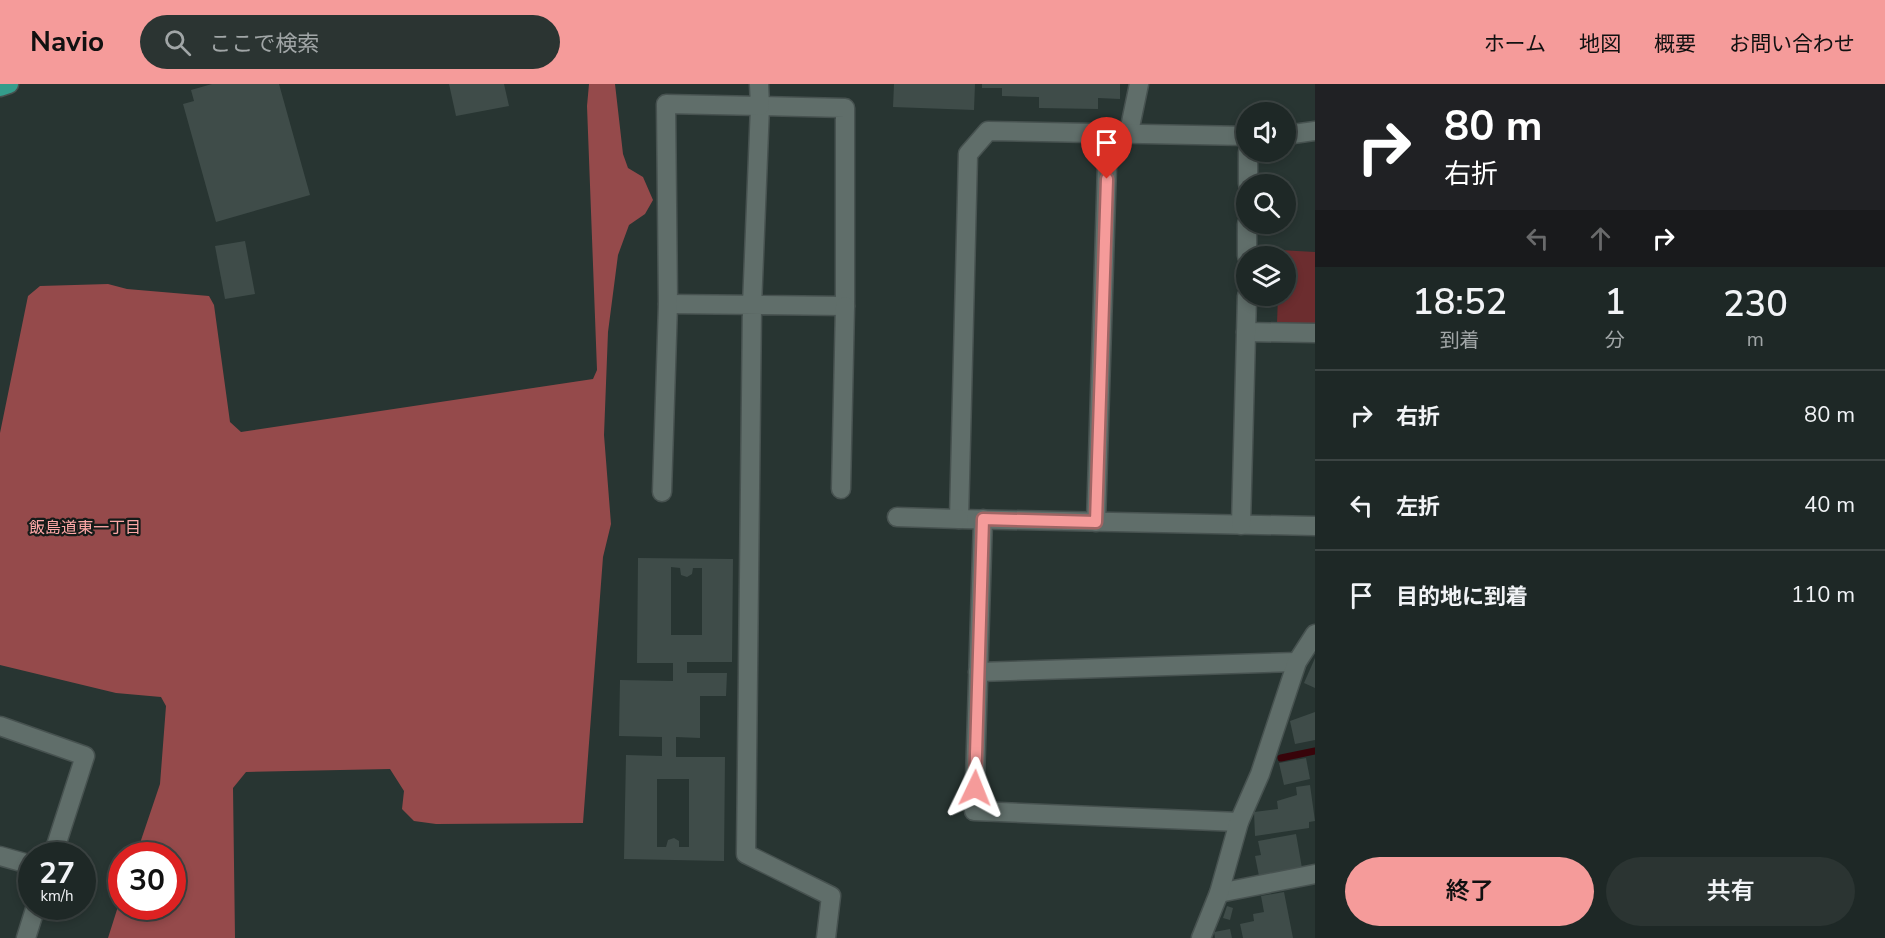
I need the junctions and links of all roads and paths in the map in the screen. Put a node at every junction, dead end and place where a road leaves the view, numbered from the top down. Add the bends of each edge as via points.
1 (9, 84) edge
2 (759, 84) edge
3 (1139, 84) edge
4 (0, 87) edge
5 (760, 106) junction
6 (1315, 131) edge
7 (1129, 132) junction
8 (1108, 133) junction
9 (1296, 134) edge
10 (1236, 135) edge
11 (668, 304) junction
12 (752, 306) junction
13 (845, 306) junction
14 (1246, 306) edge
15 (1246, 332) junction
16 (1315, 333) edge
17 (841, 489) dead end
18 (662, 492) dead end
19 (897, 517) dead end
20 (959, 519) junction
21 (983, 519) junction
22 (1096, 522) junction
23 (1241, 525) junction
24 (1315, 526) edge
25 (1315, 634) edge
26 (1297, 662) junction
27 (978, 672) junction
28 (0, 726) edge
29 (1239, 822) junction
30 (57, 842) edge
31 (0, 856) edge
32 (18, 861) edge
33 (1315, 874) edge
34 (1219, 893) junction
35 (32, 920) edge
36 (26, 938) edge
37 (826, 938) edge
38 (1201, 938) edge

1 - 4 highway
2 - 5 street
3 - 7 street
5 - 11 street via 666,104
5 - 12 street
5 - 13 street via 845,108
6 - 9 street
7 - 8 street
7 - 10 street
8 - 20 street via 988,131 968,154
8 - 22 street
11 - 12 street
11 - 18 street
12 - 13 street
12 - 37 street via 746,854 831,896
13 - 17 street
14 - 15 street
15 - 16 street
15 - 23 street
19 - 20 street
20 - 21 street
21 - 22 street
21 - 27 street
22 - 23 street
23 - 24 street
25 - 26 street
26 - 27 street
26 - 29 street via 1260,774
27 - 29 street via 974,811
28 - 30 street via 86,756
29 - 34 street
31 - 32 street
33 - 34 street
34 - 38 street
35 - 36 street

